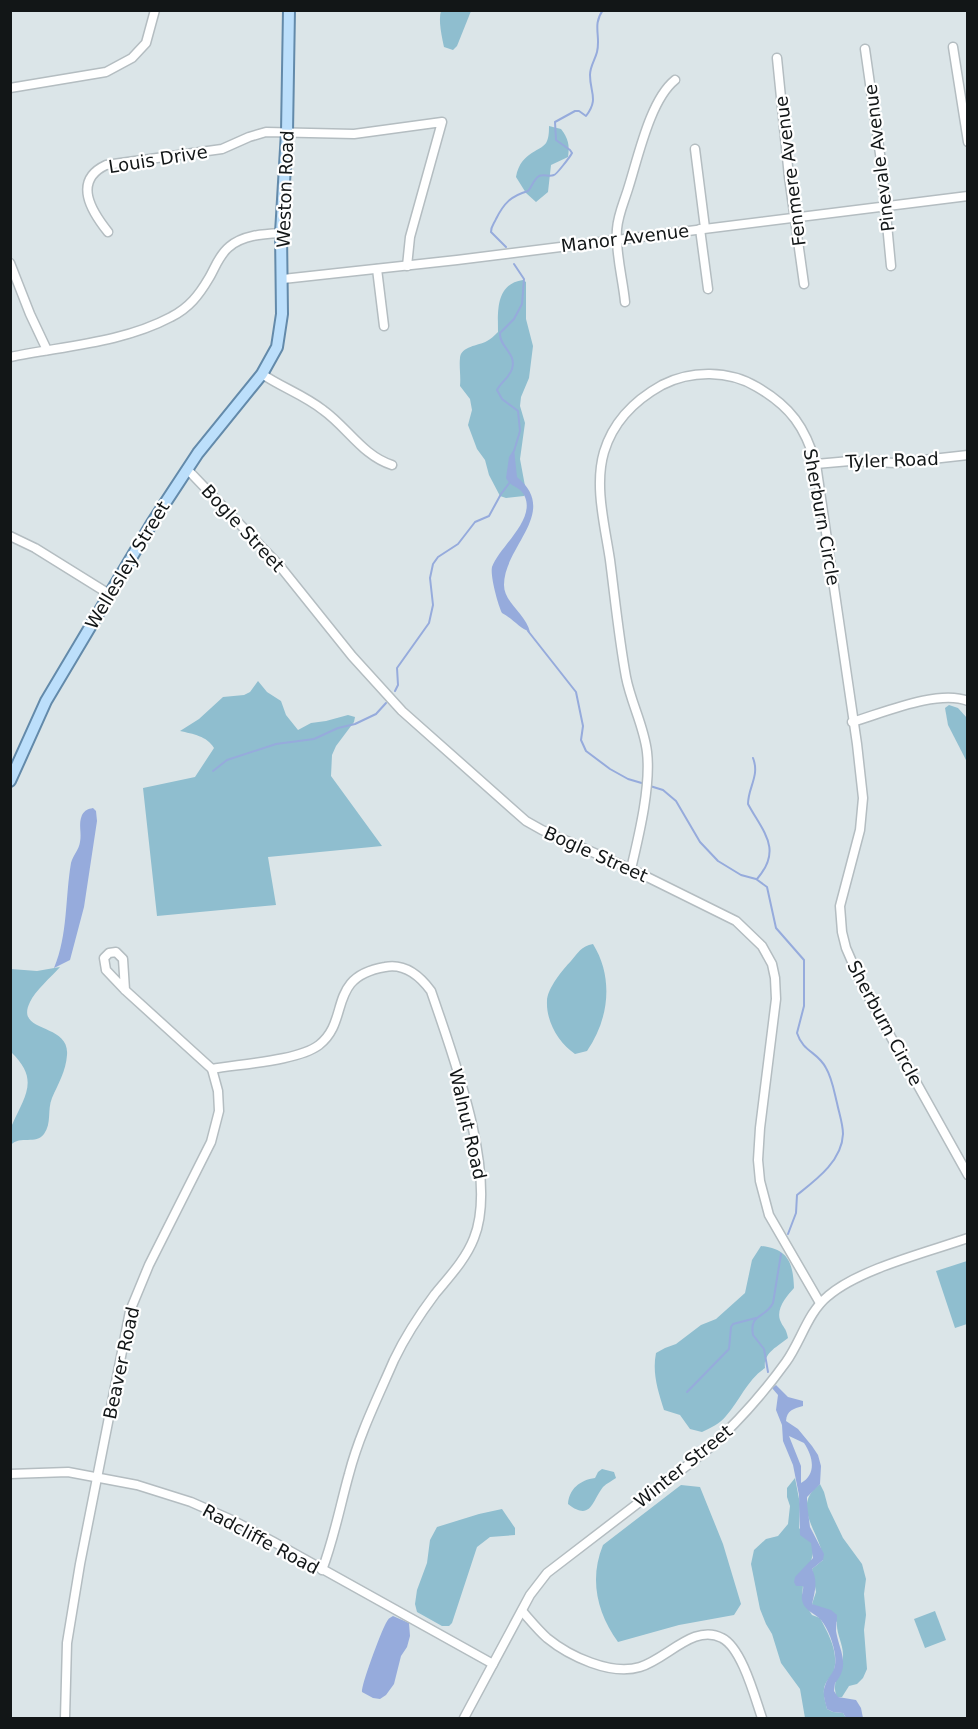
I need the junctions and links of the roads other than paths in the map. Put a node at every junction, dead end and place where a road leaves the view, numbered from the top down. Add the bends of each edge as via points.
1 (155, 10) edge
2 (289, 10) edge
3 (953, 47) dead end
4 (865, 50) dead end
5 (777, 58) dead end
6 (675, 80) dead end
7 (10, 88) edge
8 (287, 132) junction
9 (968, 142) edge
10 (695, 149) dead end
11 (968, 196) edge
12 (885, 206) junction
13 (795, 217) junction
14 (703, 229) junction
15 (108, 232) dead end
16 (281, 233) junction
17 (617, 239) junction
18 (11, 266) edge
19 (406, 266) junction
20 (891, 266) dead end
21 (377, 269) junction
22 (283, 279) junction
23 (804, 284) dead end
24 (708, 289) dead end
25 (625, 302) dead end
26 (384, 326) dead end
27 (47, 350) junction
28 (10, 357) edge
29 (269, 364) joint
30 (262, 374) junction
31 (968, 455) edge
32 (816, 464) junction
33 (392, 465) dead end
34 (187, 469) junction
35 (10, 536) edge
36 (109, 594) junction
37 (968, 701) edge
38 (852, 722) junction
39 (10, 781) edge
40 (631, 869) junction
41 (125, 990) dead end
42 (212, 1069) junction
43 (968, 1175) edge
44 (968, 1238) edge
45 (820, 1303) junction
46 (10, 1474) edge
47 (97, 1477) junction
48 (322, 1570) junction
49 (522, 1611) junction
50 (493, 1664) junction
51 (65, 1719) edge
52 (464, 1719) edge
53 (762, 1719) edge

1 - 7 street via 146,43 132,58 106,72
2 - 8 main road, Weston Road
3 - 9 street
4 - 12 street, Pinevale Avenue
5 - 13 street, Fenmere Avenue
6 - 17 street via 661,96 640,150 618,220
8 - 15 street, Louis Drive via 258,134 222,149 100,168 87,191 93,211
8 - 16 main road, Weston Road
8 - 19 street via 354,134 442,122 410,237
10 - 14 street
11 - 12 street, Manor Avenue
12 - 13 street, Manor Avenue
12 - 20 street, Pinevale Avenue
13 - 14 street, Manor Avenue
13 - 23 street, Fenmere Avenue
14 - 17 street, Manor Avenue
14 - 24 street
16 - 22 main road, Weston Road
16 - 27 street via 242,239 228,247 189,307 170,318 134,332
17 - 19 street, Manor Avenue
17 - 25 street
18 - 27 street
19 - 21 street, Manor Avenue
21 - 22 street, Manor Avenue
21 - 26 street
22 - 29 main road, Weston Road via 280,337
27 - 28 street
29 - 30 main road, Wellesley Street
30 - 33 street via 318,406 373,457
30 - 34 main road, Wellesley Street
31 - 32 street, Tyler Road via 896,463
32 - 38 street, Sherburn Circle
32 - 40 street, Sherburn Circle via 798,421 780,402 753,384 720,375 699,374 672,380 655,389 627,410 604,452 602,502 626,677 645,742 647,775
34 - 36 main road, Wellesley Street
34 - 40 street, Bogle Street via 279,565 402,711 526,821
35 - 36 street
36 - 39 main road, Wellesley Street via 46,701
37 - 38 street via 931,698
38 - 43 street, Sherburn Circle via 863,814 840,906 846,948 863,987
40 - 45 street, Bogle Street via 736,921 762,946 772,964 776,999 760,1128 760,1181 769,1215
41 - 42 street
42 - 47 street, Beaver Road via 219,1111 211,1142 130,1311
42 - 48 street, Walnut Road via 300,1054 319,1045 332,1030 351,984 368,970 392,965 408,969 431,991 480,1162 481,1209 474,1238 396,1357 357,1450
44 - 45 street, Winter Street via 857,1278
45 - 49 street, Winter Street via 785,1363 737,1422 706,1451 557,1564 537,1584
46 - 47 street, Radcliffe Road via 68,1472
47 - 48 street, Radcliffe Road via 191,1502
47 - 51 street, Beaver Road via 67,1643
48 - 50 street, Radcliffe Road
49 - 50 street, Winter Street
49 - 53 street via 558,1645 588,1660 617,1668 646,1665 693,1636 708,1633 723,1638 734,1650
50 - 52 street, Winter Street

